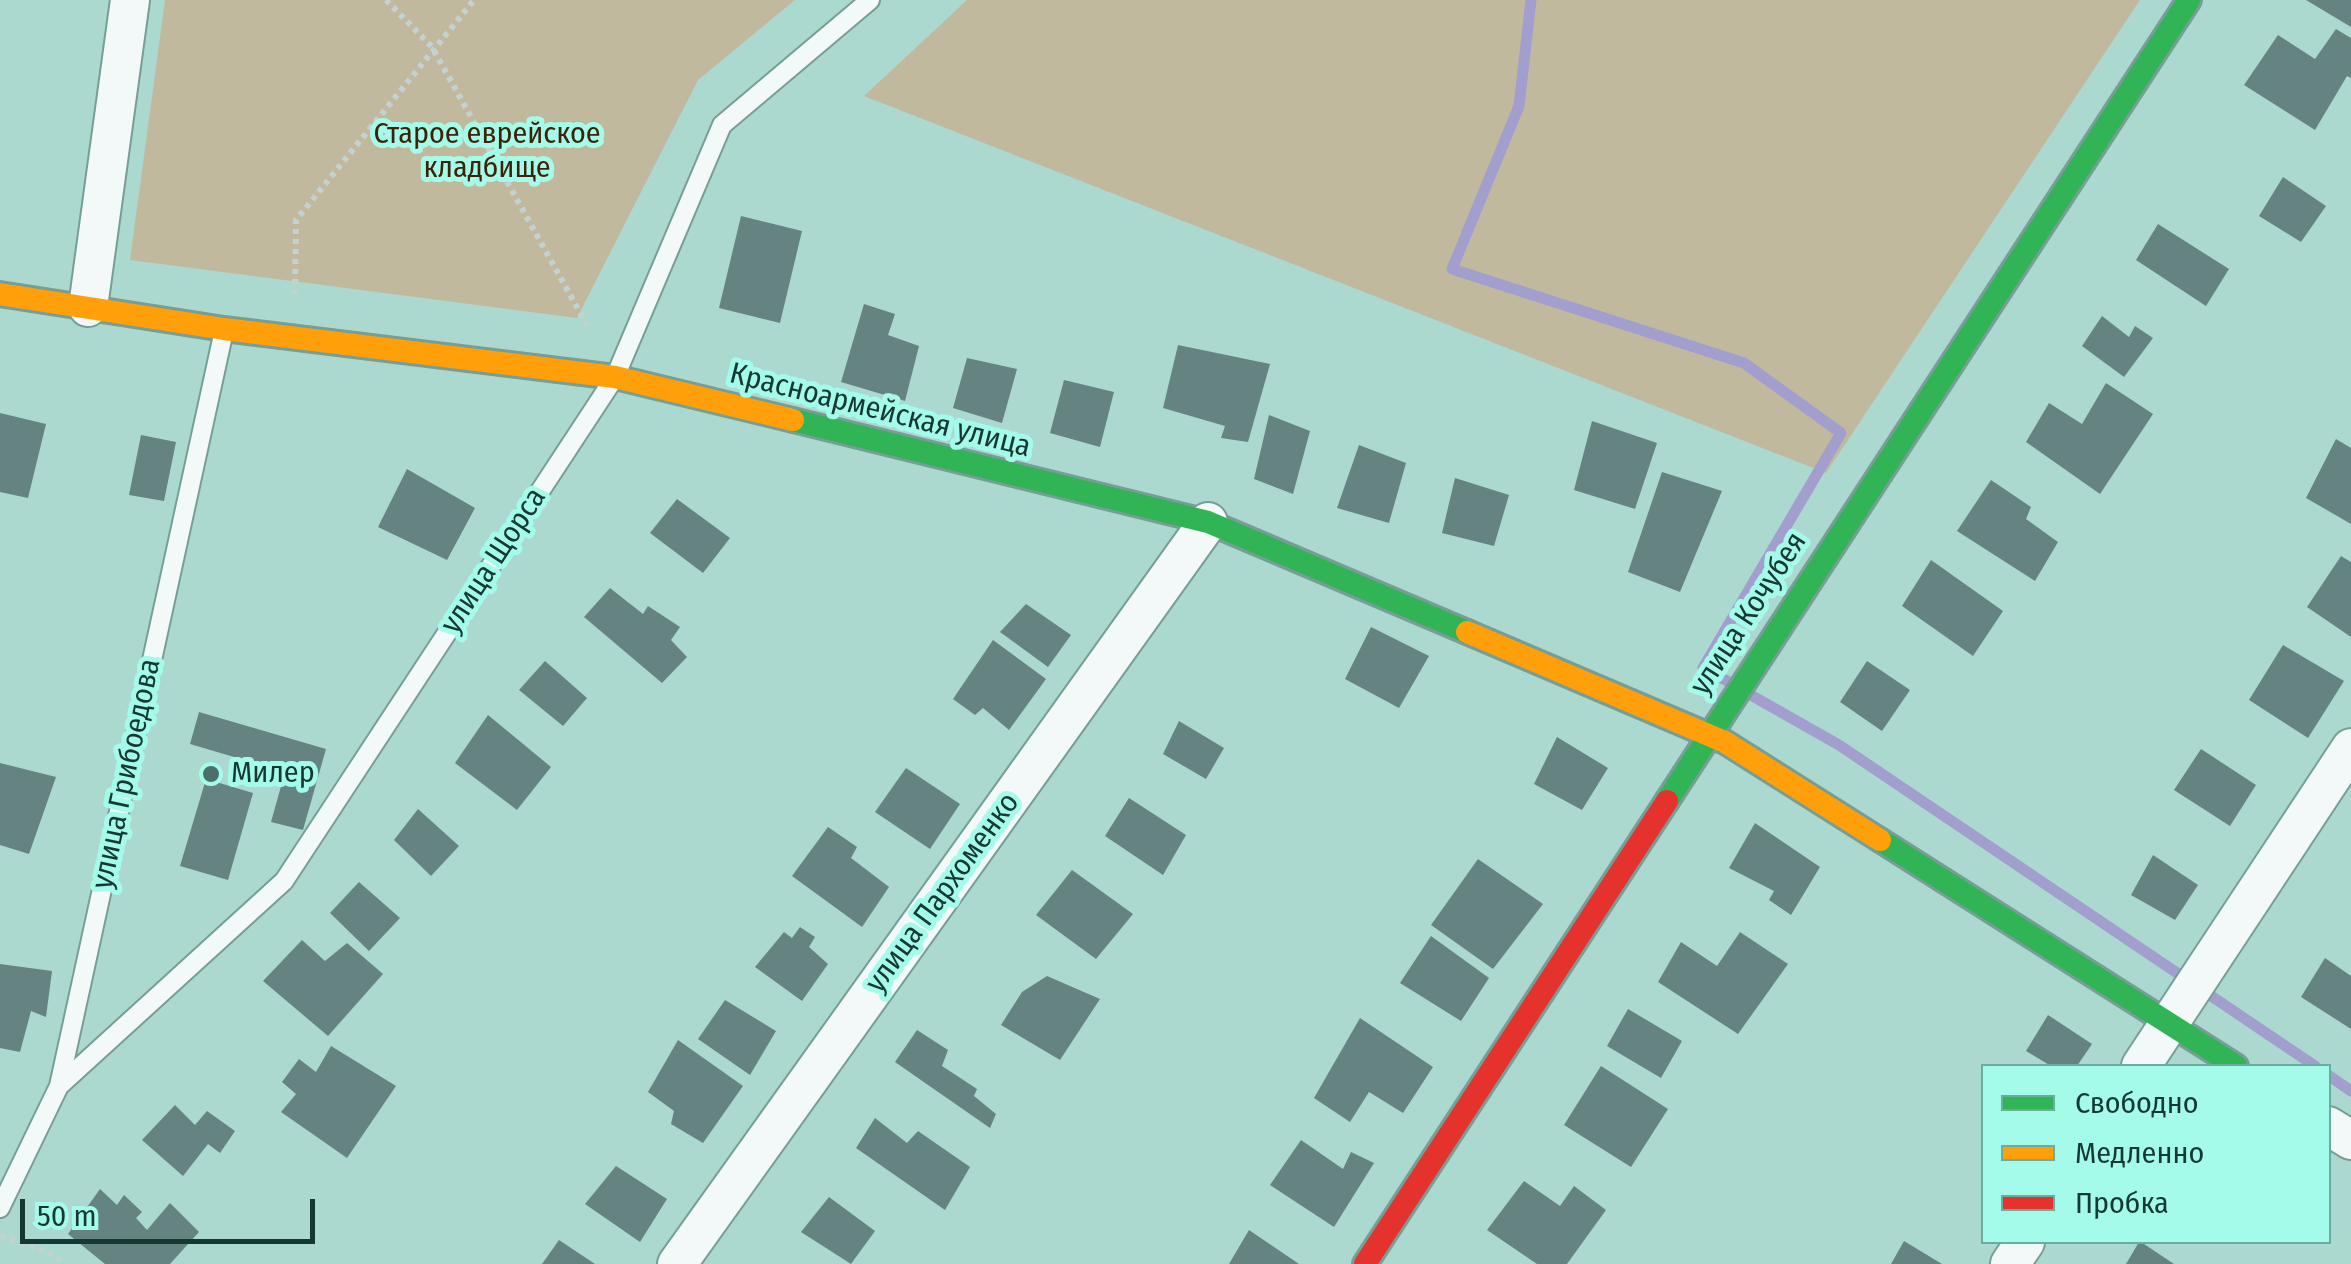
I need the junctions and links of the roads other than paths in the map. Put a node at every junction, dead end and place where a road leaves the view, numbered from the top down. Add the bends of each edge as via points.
1 (130, 0) edge
2 (870, 0) edge
3 (2189, 0) edge
4 (0, 294) edge
5 (88, 307) junction
6 (224, 329) junction
7 (615, 376) junction
8 (1208, 522) junction
9 (1706, 734) junction
10 (2351, 748) edge
11 (2170, 1024) junction
12 (2142, 1064) edge
13 (2233, 1064) edge
14 (59, 1086) junction
15 (0, 1208) edge
16 (677, 1264) edge
17 (1364, 1264) edge

1 - 5 street
2 - 7 lane, улица Щорса via 722,125
3 - 9 street, улица Кочубея
4 - 5 street, Красноармейская улица
5 - 6 street, Красноармейская улица
6 - 7 street, Красноармейская улица
6 - 14 lane, улица Грибоедова
7 - 8 street, Красноармейская улица
7 - 14 lane, улица Щорса via 284,882
8 - 9 street, Красноармейская улица
8 - 16 street, улица Пархоменко
9 - 11 street, Красноармейская улица
9 - 17 street, улица Кочубея
10 - 11 street
11 - 12 street
11 - 13 street, Красноармейская улица
14 - 15 lane, улица Грибоедова

